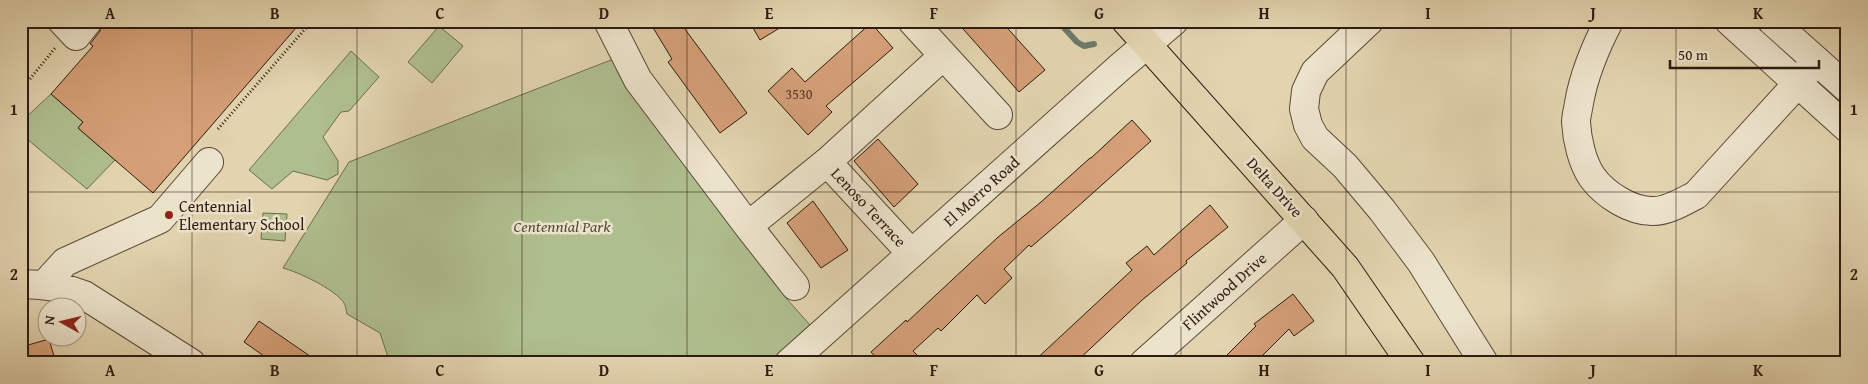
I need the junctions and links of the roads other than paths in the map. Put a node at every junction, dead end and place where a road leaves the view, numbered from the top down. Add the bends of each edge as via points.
1 (608, 21) edge
2 (912, 21) edge
3 (1126, 21) edge
4 (1174, 21) edge
5 (1369, 21) edge
6 (1608, 21) edge
7 (1729, 21) edge
8 (1772, 21) edge
9 (1146, 44) junction
10 (943, 56) junction
11 (1816, 60) junction
12 (1798, 83) junction
13 (1847, 88) edge
14 (998, 115) dead end
15 (1847, 128) edge
16 (209, 162) dead end
17 (827, 162) junction
18 (1304, 220) junction
19 (748, 226) junction
20 (911, 253) junction
21 (33, 284) edge
22 (795, 286) dead end
23 (191, 363) edge
24 (789, 363) edge
25 (1144, 363) edge
26 (1411, 363) edge
27 (1484, 363) edge

1 - 19 street via 638,80
2 - 10 street
3 - 9 main road, Delta Drive
4 - 9 street, El Morro Road
5 - 27 street via 1315,72 1306,91 1304,109 1308,125 1315,138 1345,166 1382,210 1421,262
6 - 12 street via 1591,56 1576,121 1582,153 1592,177 1608,193 1630,207 1654,212 1696,195
7 - 12 street
8 - 11 street
9 - 18 main road, Delta Drive
9 - 20 street, El Morro Road
10 - 14 street
10 - 17 street
11 - 12 street
11 - 13 street
12 - 15 street
16 - 21 street via 160,219 65,262
17 - 19 street
17 - 20 street, Lenoso Terrace
18 - 25 street, Flintwood Drive
18 - 26 main road, Delta Drive via 1345,267
19 - 22 street
20 - 24 street, El Morro Road
21 - 23 street via 65,288 84,295

